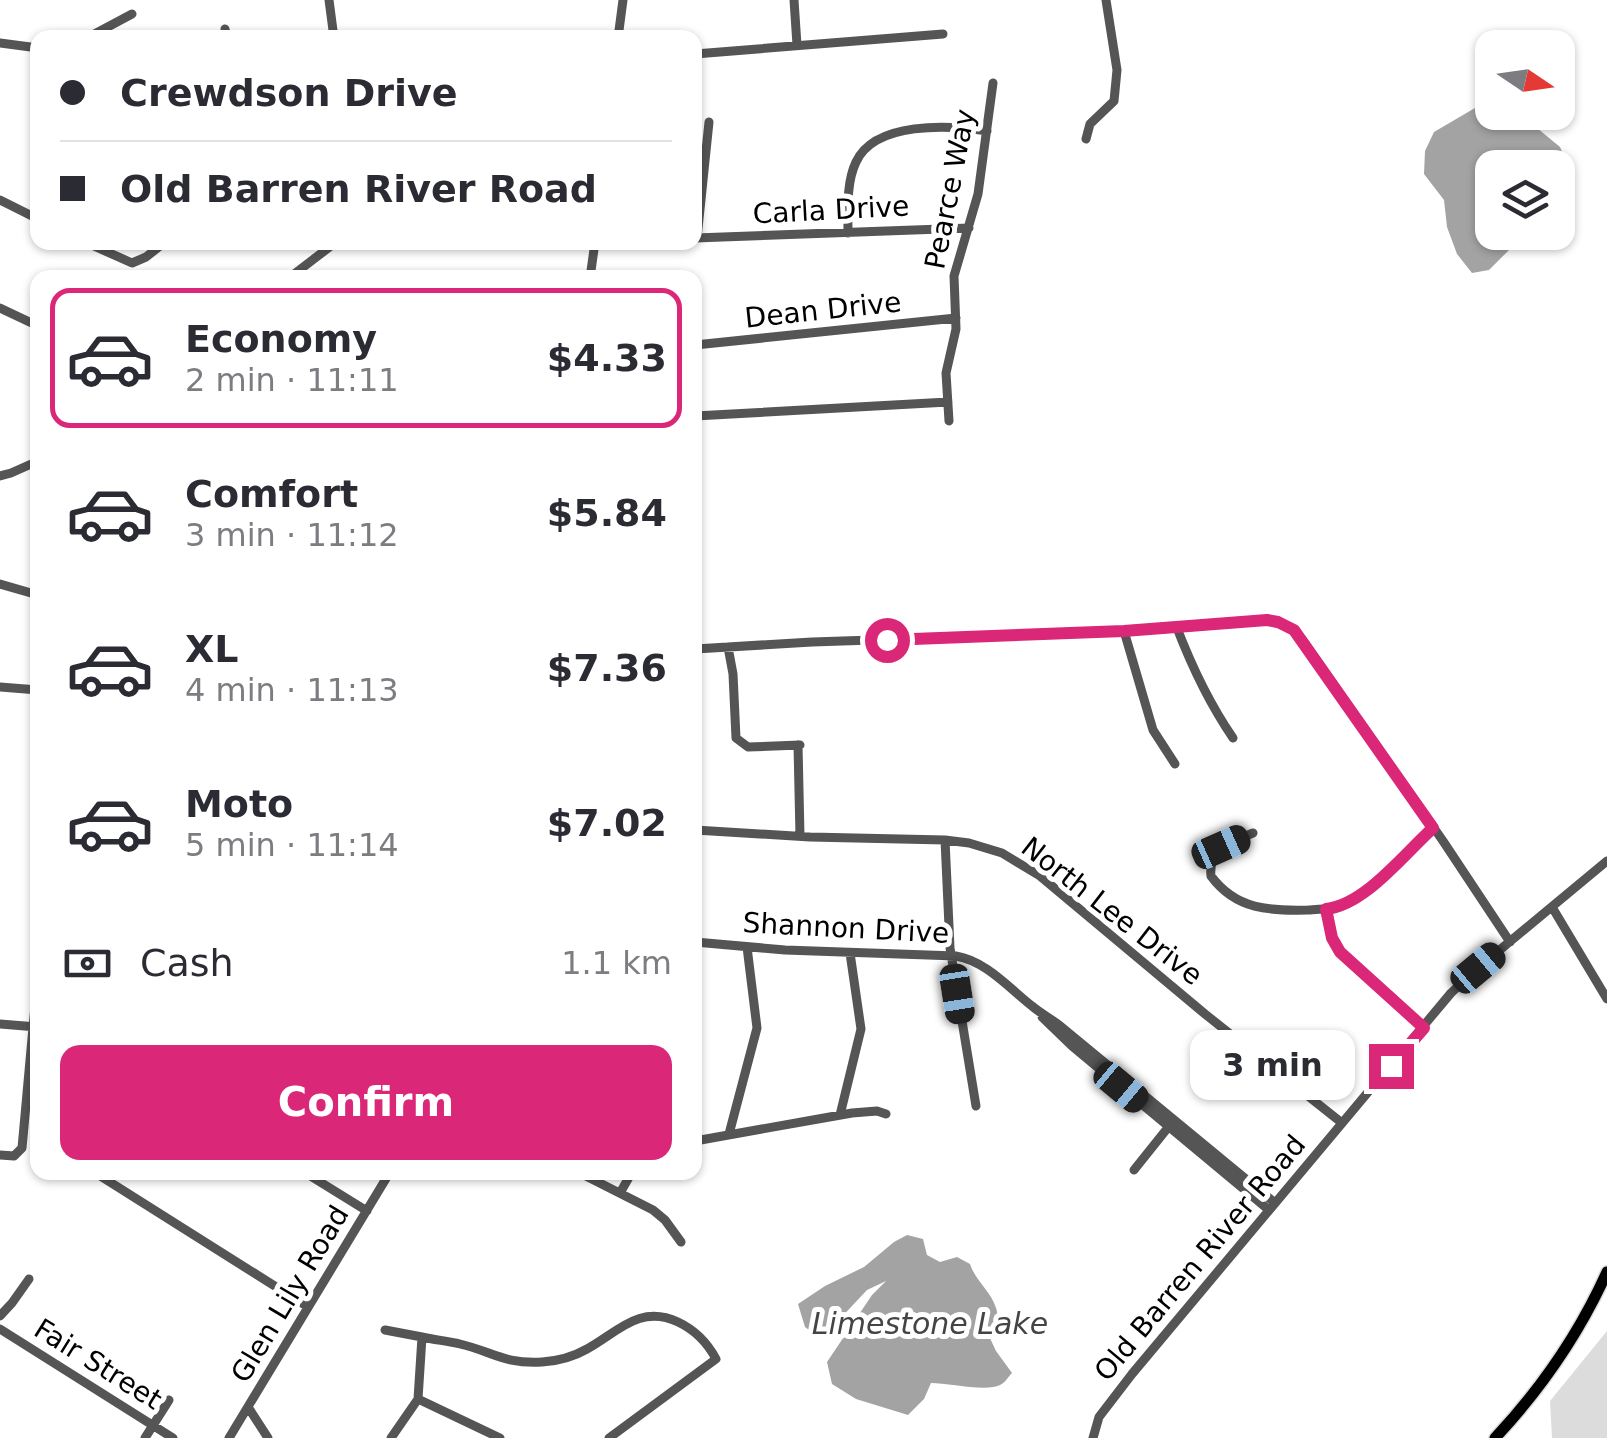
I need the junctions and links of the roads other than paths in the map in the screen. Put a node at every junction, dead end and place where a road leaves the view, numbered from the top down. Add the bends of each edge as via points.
1 (329, 0) edge
2 (624, 0) edge
3 (794, 0) edge
4 (1106, 0) edge
5 (132, 14) dead end
6 (102, 30) edge
7 (333, 30) edge
8 (619, 30) edge
9 (943, 34) dead end
10 (0, 42) edge
11 (797, 46) junction
12 (30, 49) edge
13 (702, 53) edge
14 (993, 84) dead end
15 (708, 122) dead end
16 (987, 131) junction
17 (1086, 140) dead end
18 (702, 180) edge
19 (0, 200) edge
20 (30, 215) edge
21 (969, 228) junction
22 (848, 233) junction
23 (702, 238) edge
24 (103, 250) edge
25 (154, 250) edge
26 (326, 250) edge
27 (299, 270) edge
28 (0, 308) edge
29 (956, 318) junction
30 (30, 322) edge
31 (702, 344) edge
32 (948, 402) junction
33 (702, 416) edge
34 (949, 421) dead end
35 (30, 464) edge
36 (0, 476) edge
37 (0, 584) edge
38 (30, 593) edge
39 (1177, 628) junction
40 (1124, 631) junction
41 (728, 646) junction
42 (702, 648) edge
43 (0, 687) edge
44 (30, 689) edge
45 (1233, 738) dead end
46 (1175, 764) dead end
47 (1433, 828) junction
48 (702, 830) edge
49 (1252, 833) dead end
50 (800, 836) junction
51 (944, 840) junction
52 (1607, 862) edge
53 (1552, 906) junction
54 (1326, 909) junction
55 (1510, 942) junction
56 (702, 943) edge
57 (747, 947) junction
58 (850, 953) junction
59 (951, 956) junction
60 (1607, 999) edge
61 (0, 1024) edge
62 (30, 1026) edge
63 (1424, 1028) junction
64 (30, 1082) edge
65 (976, 1106) dead end
66 (886, 1114) dead end
67 (840, 1115) junction
68 (1172, 1123) junction
69 (1342, 1123) junction
70 (25, 1128) junction
71 (30, 1131) edge
72 (729, 1134) junction
73 (702, 1140) edge
74 (0, 1155) edge
75 (1134, 1170) dead end
76 (107, 1180) edge
77 (317, 1180) edge
78 (385, 1180) edge
79 (594, 1180) edge
80 (627, 1180) edge
81 (620, 1193) junction
82 (1272, 1206) junction
83 (366, 1211) junction
84 (682, 1242) dead end
85 (1607, 1272) edge
86 (28, 1278) dead end
87 (308, 1307) junction
88 (0, 1316) edge
89 (0, 1329) edge
90 (385, 1330) dead end
91 (422, 1337) junction
92 (417, 1399) junction
93 (169, 1400) dead end
94 (248, 1407) junction
95 (153, 1426) junction
96 (145, 1438) edge
97 (173, 1438) edge
98 (229, 1438) edge
99 (268, 1438) edge
100 (390, 1438) edge
101 (500, 1438) edge
102 (609, 1438) edge
103 (1092, 1438) edge
104 (1495, 1438) edge

1 - 7 street
2 - 8 street
3 - 11 street
4 - 17 street via 1117,70 1114,102 1090,124
5 - 6 street
9 - 11 street
10 - 12 street
11 - 13 street
14 - 16 street, Pearce Way
15 - 18 street
16 - 21 street, Pearce Way
16 - 22 street via 922,129 873,142 852,172
19 - 20 street
21 - 22 street, Carla Drive
21 - 29 street, Pearce Way via 954,276
22 - 23 street, Carla Drive
24 - 25 street via 132,263
26 - 27 street
28 - 30 street
29 - 31 street, Dean Drive
29 - 32 street, Pearce Way
32 - 33 street
32 - 34 street, Pearce Way
35 - 36 street
37 - 38 street
39 - 40 street
39 - 45 street via 1212,708
39 - 47 street via 1267,620 1294,630
40 - 41 street
40 - 46 street via 1153,730
41 - 42 street
41 - 50 street via 736,738 748,746 799,745
43 - 44 street
47 - 54 street via 1360,896
47 - 55 street
48 - 50 street, North Lee Drive
49 - 54 street via 1221,847 1210,867 1212,880 1264,910
50 - 51 street, North Lee Drive
51 - 59 street
51 - 69 street, North Lee Drive via 1022,863
52 - 53 street, Old Barren River Road
53 - 55 street, Old Barren River Road
53 - 60 street
54 - 63 street via 1340,952
55 - 63 street, Old Barren River Road
56 - 57 street, Shannon Drive
57 - 58 street, Shannon Drive
57 - 72 street via 757,1028
58 - 59 street, Shannon Drive
58 - 67 street via 860,1029
59 - 65 street
59 - 68 street, Shannon Drive via 980,964
61 - 62 street
63 - 69 street, Old Barren River Road
64 - 70 street
66 - 67 street
67 - 72 street
68 - 75 street
68 - 82 street, Shannon Drive
69 - 82 street, Old Barren River Road
70 - 71 street
70 - 74 street via 21,1151
72 - 73 street
76 - 87 street
77 - 83 street
78 - 83 street, Glen Lily Road
79 - 81 street
80 - 81 street
81 - 84 street via 659,1215
82 - 103 street, Old Barren River Road via 1112,1399
83 - 87 street, Glen Lily Road
85 - 104 main road via 1558,1361
86 - 88 street
87 - 94 street, Glen Lily Road
89 - 95 street, Fair Street
90 - 91 street
91 - 92 street
91 - 102 street via 522,1363 559,1361 636,1319 666,1317 690,1327 716,1359
92 - 100 street
92 - 101 street
93 - 95 street
94 - 98 street, Glen Lily Road
94 - 99 street
95 - 96 street
95 - 97 street, Fair Street

